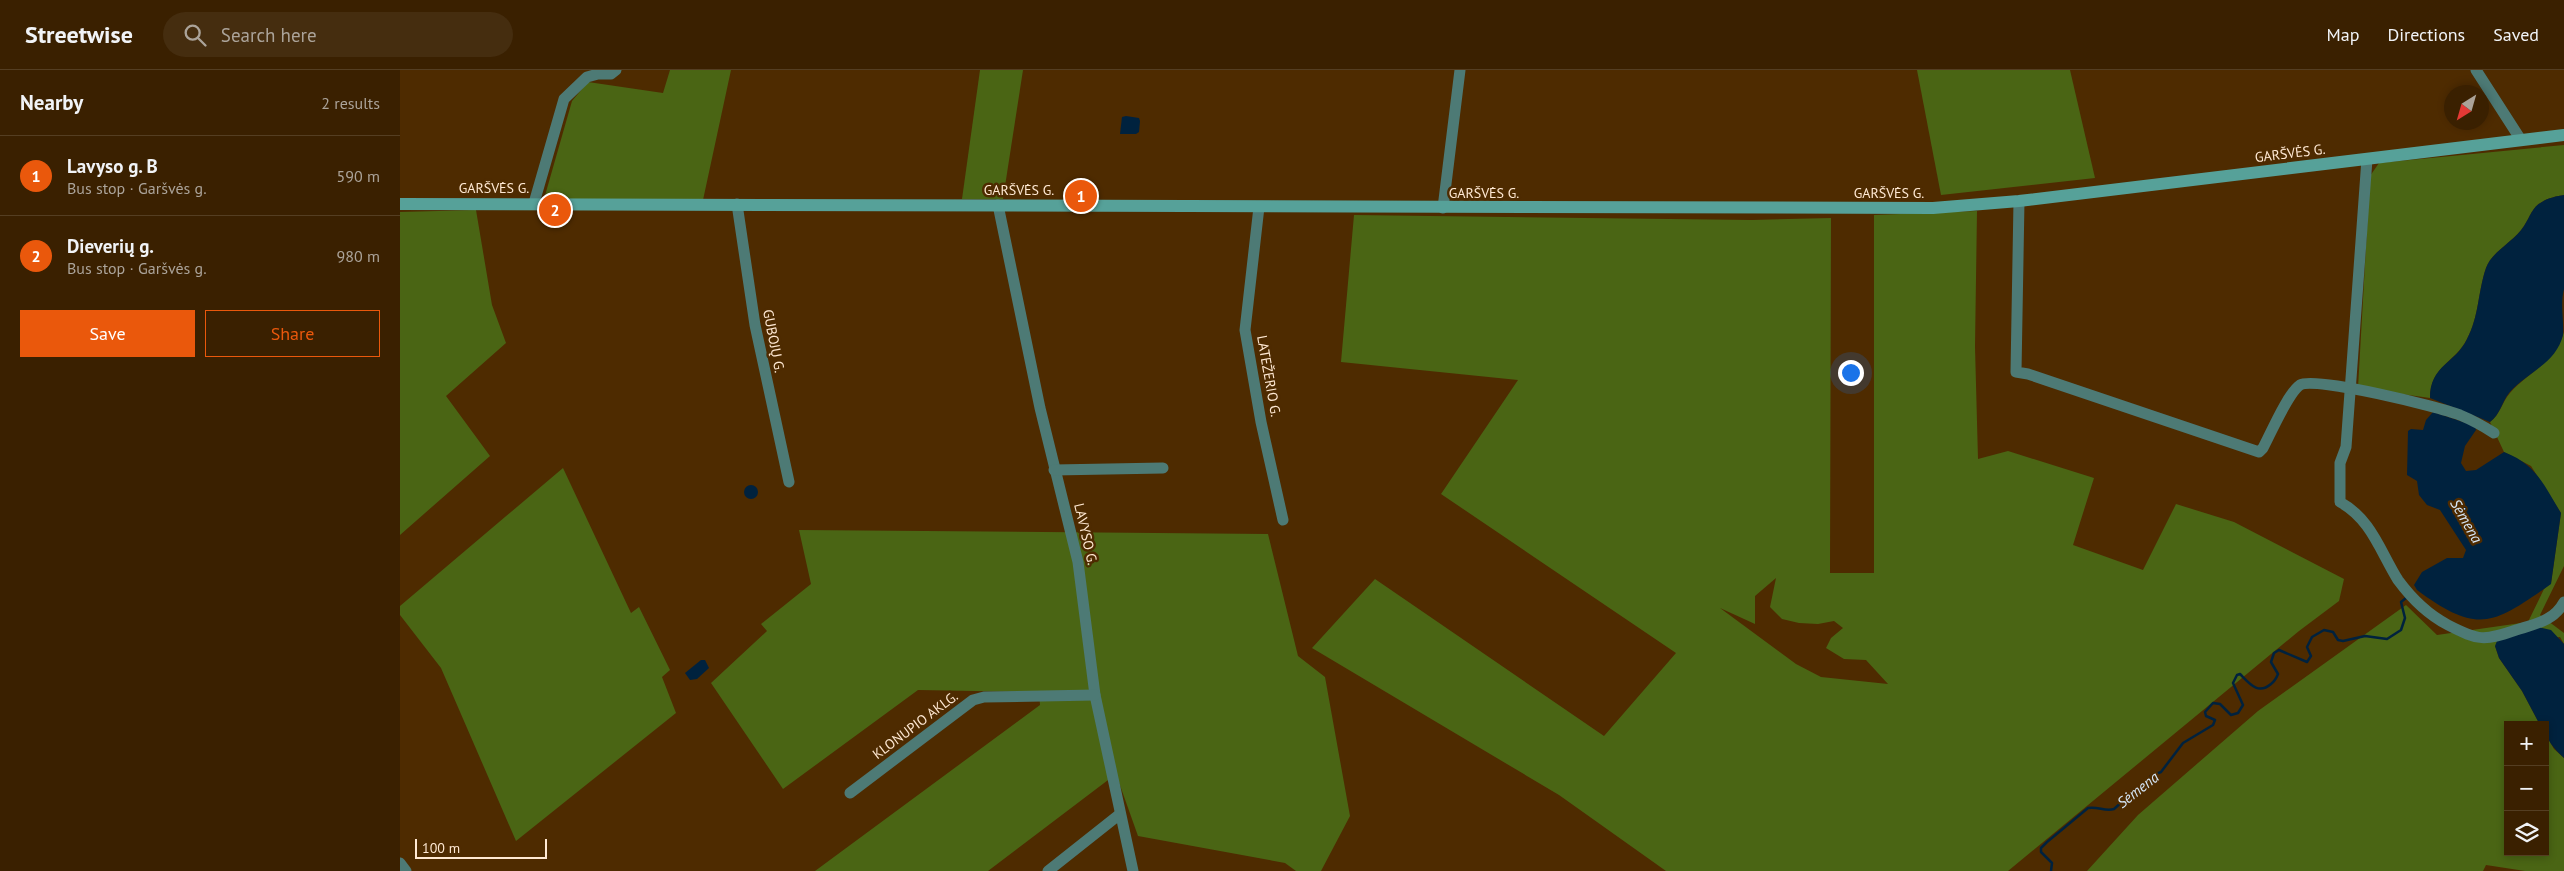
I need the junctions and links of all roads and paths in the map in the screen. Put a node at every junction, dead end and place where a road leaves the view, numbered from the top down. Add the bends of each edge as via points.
1 (616, 70) edge
2 (1460, 70) edge
3 (2476, 70) edge
4 (2564, 135) edge
5 (2521, 140) junction
6 (2367, 160) junction
7 (2019, 201) junction
8 (534, 203) junction
9 (400, 204) edge
10 (737, 204) junction
11 (998, 205) junction
12 (1259, 207) junction
13 (1443, 208) junction
14 (2351, 388) junction
15 (2494, 433) dead end
16 (1164, 468) dead end
17 (1054, 470) junction
18 (789, 482) dead end
19 (1282, 520) dead end
20 (2564, 602) edge
21 (1095, 696) junction
22 (850, 793) dead end
23 (1120, 814) junction
24 (400, 863) edge
25 (406, 871) edge
26 (1048, 871) edge
27 (1132, 871) edge

1 - 8 street via 611,74 587,77 564,99
2 - 13 street
3 - 5 street
4 - 5 main road, GARŠVĖS G.
5 - 6 main road, GARŠVĖS G.
6 - 7 main road, GARŠVĖS G.
6 - 14 street
7 - 13 main road, GARŠVĖS G. via 1933,208
7 - 14 street via 2016,372 2259,452 2300,385
8 - 9 main road, GARŠVĖS G.
8 - 10 main road, GARŠVĖS G.
10 - 11 main road, GARŠVĖS G.
10 - 18 street, GUBOJŲ G. via 755,325
11 - 12 main road, GARŠVĖS G.
11 - 17 street, LAVYSO G.
12 - 13 main road, GARŠVĖS G.
12 - 19 street, LATEŽERIO G. via 1245,330
14 - 15 street via 2460,415
14 - 20 street via 2346,447 2340,463 2340,502 2356,513 2368,528 2398,579 2430,616 2472,637 2490,639 2553,617
16 - 17 street
17 - 21 street, LAVYSO G. via 1078,562
21 - 22 street, KLONUPIO AKLG. via 973,700
21 - 23 street, LAVYSO G.
23 - 26 street
23 - 27 street, LAVYSO G.
24 - 25 street

